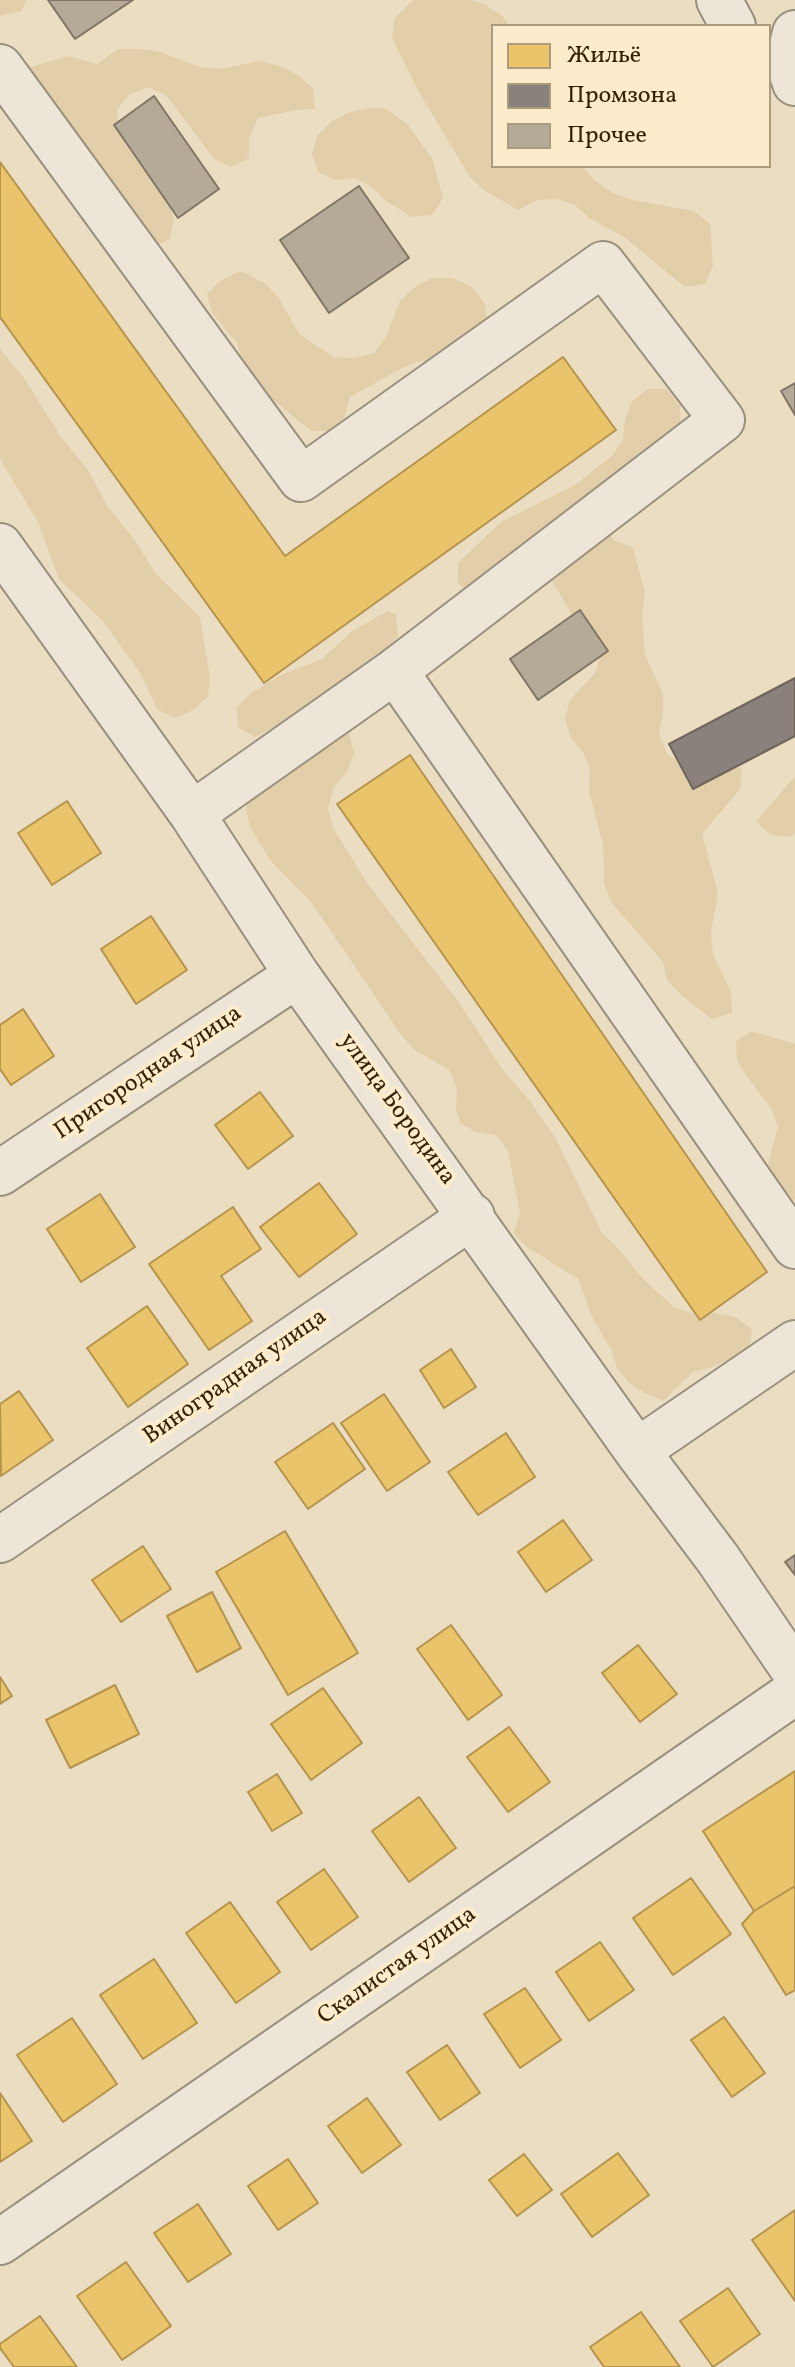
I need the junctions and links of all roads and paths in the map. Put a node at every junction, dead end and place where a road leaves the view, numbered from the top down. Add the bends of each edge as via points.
1 (719, 0) edge
2 (732, 24) edge
3 (0, 67) edge
4 (0, 546) edge
5 (395, 671) junction
6 (192, 814) junction
7 (297, 975) junction
8 (0, 1173) edge
9 (472, 1216) junction
10 (795, 1246) edge
11 (795, 1343) edge
12 (637, 1451) junction
13 (0, 1540) edge
14 (795, 1672) edge
15 (795, 1692) edge
16 (0, 2242) edge

1 - 2 street
3 - 5 street via 301,479 603,264 722,420
4 - 6 street, улица Бородина
5 - 6 street
5 - 10 street
6 - 7 street, улица Бородина
7 - 8 street, Пригородная улица
7 - 9 street, улица Бородина
9 - 12 street, улица Бородина
9 - 13 street, Виноградная улица
11 - 12 street
12 - 14 street, улица Бородина
15 - 16 street, Скалистая улица

